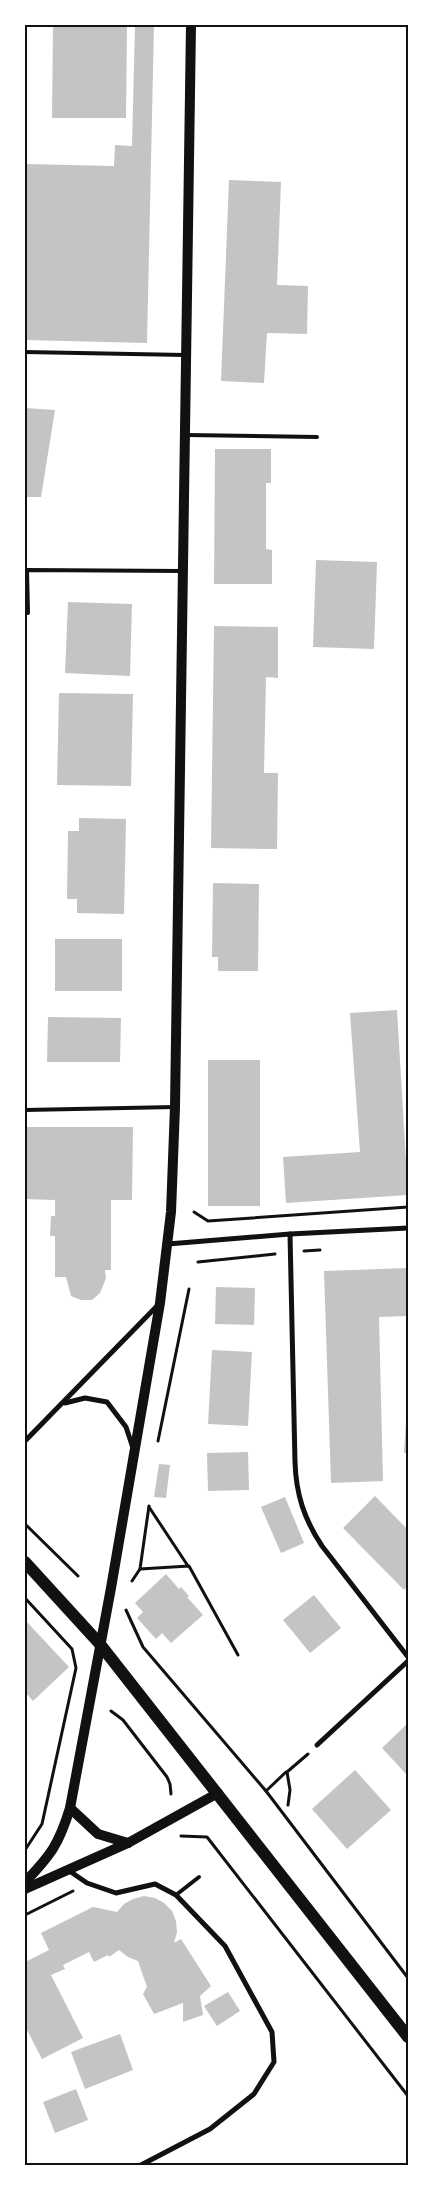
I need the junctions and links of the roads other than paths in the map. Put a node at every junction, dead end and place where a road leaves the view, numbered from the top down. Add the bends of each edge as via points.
1 (191, 25) edge
2 (25, 352) edge
3 (185, 355) junction
4 (184, 435) junction
5 (317, 437) dead end
6 (182, 570) junction
7 (25, 613) edge
8 (175, 1107) junction
9 (25, 1110) edge
10 (408, 1228) edge
11 (290, 1234) junction
12 (168, 1244) junction
13 (160, 1303) junction
14 (64, 1403) junction
15 (25, 1441) edge
16 (135, 1453) junction
17 (25, 1562) edge
18 (100, 1643) junction
19 (408, 1657) edge
20 (408, 1661) edge
21 (317, 1746) road end
22 (218, 1793) junction
23 (70, 1808) junction
24 (128, 1842) junction
25 (68, 1870) junction
26 (200, 1877) dead end
27 (25, 1882) edge
28 (25, 1890) edge
29 (176, 1895) junction
30 (408, 2037) edge
31 (141, 2165) edge

1 - 3 main road
2 - 3 lane
3 - 4 main road
4 - 5 lane
4 - 6 main road
6 - 7 lane via 27,570 28,613
6 - 8 main road
8 - 9 lane
8 - 12 main road
10 - 11 street
11 - 12 street
11 - 19 street via 295,1462 301,1506 322,1546
12 - 13 main road
13 - 14 street
13 - 16 main road
14 - 15 street
14 - 16 street via 85,1398 107,1402 126,1427
16 - 18 main road
17 - 18 main road
18 - 22 main road
18 - 23 main road
20 - 21 street
22 - 24 main road
22 - 30 main road
23 - 24 main road via 98,1834
23 - 27 main road via 62,1836 48,1858
24 - 25 main road
25 - 28 main road
25 - 29 street via 87,1883 116,1893 155,1884
26 - 29 lane
29 - 31 street via 226,1946 272,2032 274,2062 254,2094 210,2129

